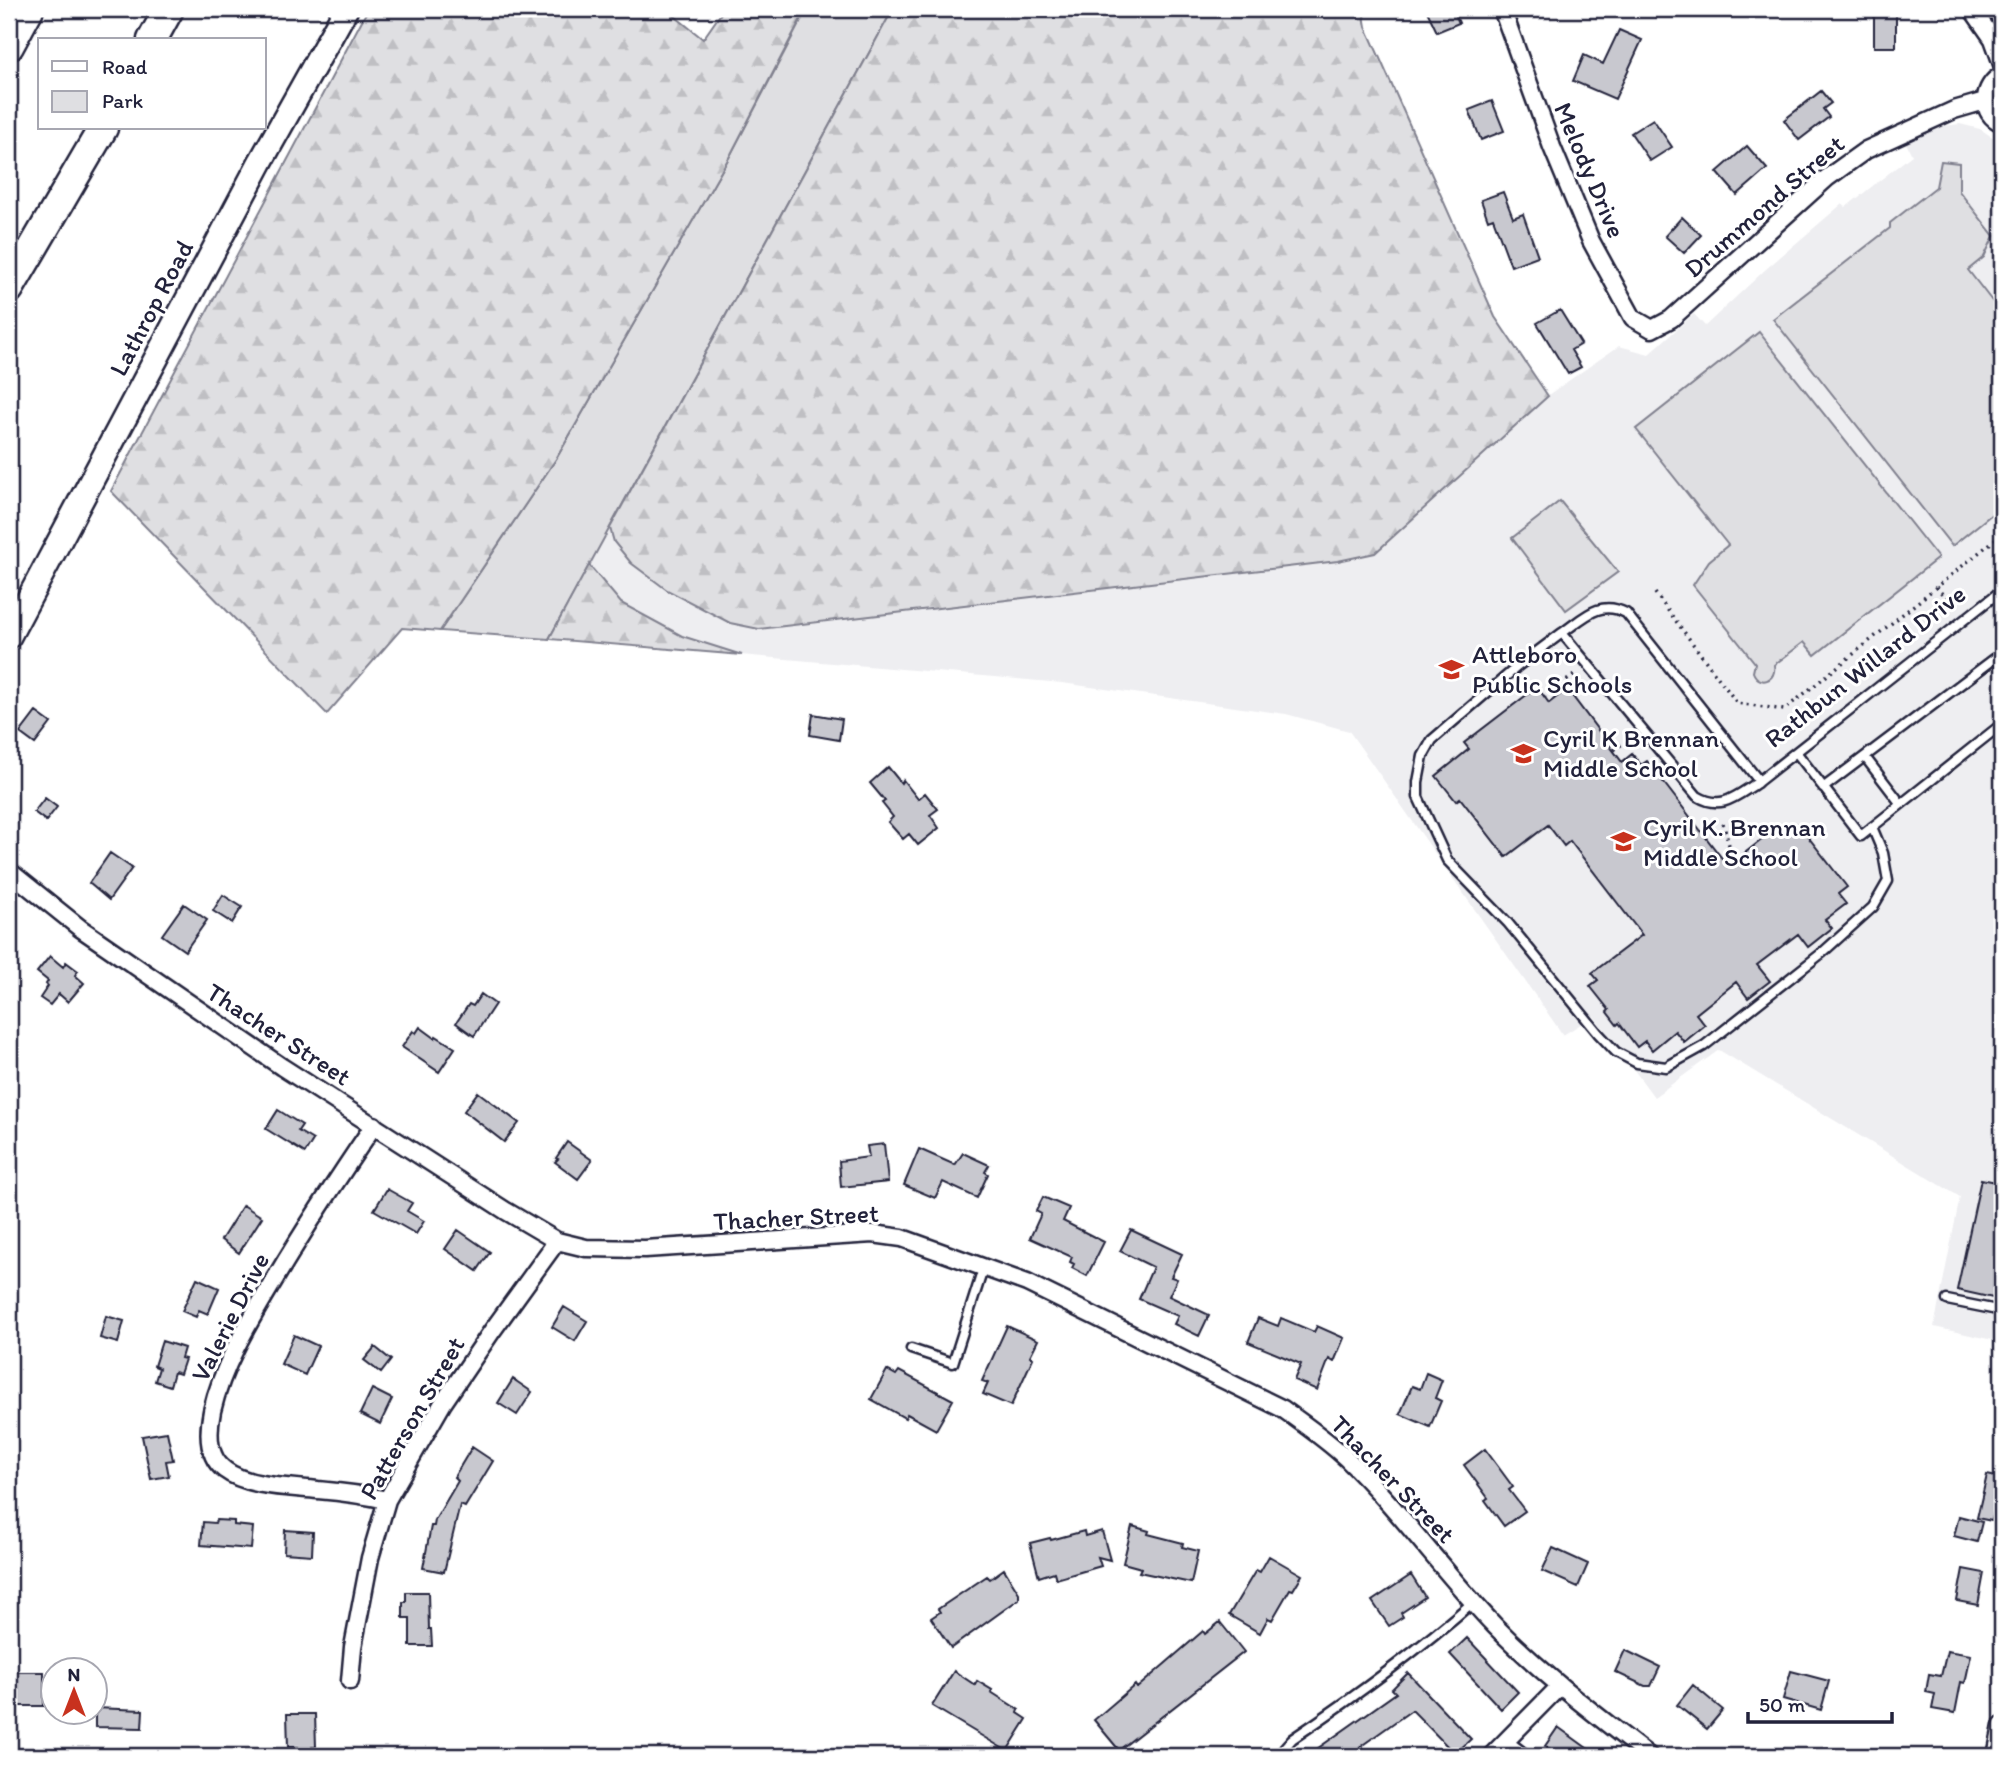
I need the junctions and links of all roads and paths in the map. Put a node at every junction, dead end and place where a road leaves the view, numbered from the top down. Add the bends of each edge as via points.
1 (29, 9) edge
2 (169, 9) edge
3 (346, 9) edge
4 (1502, 9) edge
5 (1972, 9) edge
6 (153, 38) edge
7 (9, 46) edge
8 (2002, 64) edge
9 (2002, 75) edge
10 (1985, 101) junction
11 (2002, 123) edge
12 (102, 130) edge
13 (9, 289) edge
14 (1658, 326) joint
15 (2002, 534) edge
16 (1936, 587) junction
17 (2002, 590) edge
18 (1655, 593) dead end
19 (1953, 606) dead end
20 (1562, 633) junction
21 (9, 636) edge
22 (2002, 653) edge
23 (1582, 670) dead end
24 (1544, 697) dead end
25 (2002, 724) edge
26 (1632, 737) dead end
27 (1614, 750) dead end
28 (1796, 752) junction
29 (1865, 757) junction
30 (1759, 781) junction
31 (1824, 788) junction
32 (1901, 804) junction
33 (1723, 823) dead end
34 (1872, 827) junction
35 (1739, 858) dead end
36 (9, 871) edge
37 (374, 1125) junction
38 (557, 1241) junction
39 (984, 1266) junction
40 (1947, 1300) dead end
41 (2002, 1311) edge
42 (911, 1349) dead end
43 (387, 1500) junction
44 (1473, 1602) junction
45 (350, 1681) dead end
46 (1560, 1686) junction
47 (2002, 1726) edge
48 (1507, 1740) junction
49 (1283, 1756) edge
50 (1491, 1756) edge
51 (1528, 1756) edge
52 (1649, 1756) edge
53 (1996, 1756) edge

1 - 7 highway
2 - 6 highway
3 - 21 main road, Lathrop Road
4 - 14 street, Melody Drive via 1591,241 1633,318 1652,329
5 - 8 street via 1993,39
9 - 10 street via 1992,81
10 - 11 street via 1989,113
10 - 14 street, Drummond Street via 1866,150 1827,178
12 - 13 highway
15 - 16 path
16 - 18 path via 1784,710 1737,704
16 - 19 path
17 - 28 lane, Rathbun Willard Drive
20 - 30 lane, Rathbun Willard Drive via 1698,796 1706,801 1729,801
20 - 30 lane, Rathbun Willard Drive via 1598,608 1626,613
20 - 34 lane via 1432,740 1423,756 1418,797 1447,860 1508,923 1616,1052 1637,1063 1665,1067 1704,1046 1822,953 1873,907 1888,881 1884,853
22 - 29 lane
23 - 24 path
25 - 32 lane
26 - 27 path
28 - 30 lane, Rathbun Willard Drive
28 - 31 lane
29 - 31 lane
29 - 32 lane
31 - 34 lane via 1861,836
32 - 34 lane
33 - 35 path via 1729,845
36 - 37 street, Thacher Street via 154,980
37 - 38 street, Thacher Street
37 - 43 street, Valerie Drive via 257,1308 215,1398 210,1430 216,1461 238,1477
38 - 39 street, Thacher Street via 586,1248 645,1249 873,1234 902,1238
38 - 43 street, Patterson Street via 443,1403
39 - 42 lane via 953,1363
39 - 44 street, Thacher Street via 1062,1298 1283,1409 1346,1458
40 - 41 lane
43 - 45 street, Patterson Street via 370,1558
44 - 46 street, Thacher Street
44 - 49 lane via 1403,1661 1292,1739
46 - 48 street
46 - 52 street, Thacher Street
47 - 53 street
48 - 50 street
48 - 51 lane

